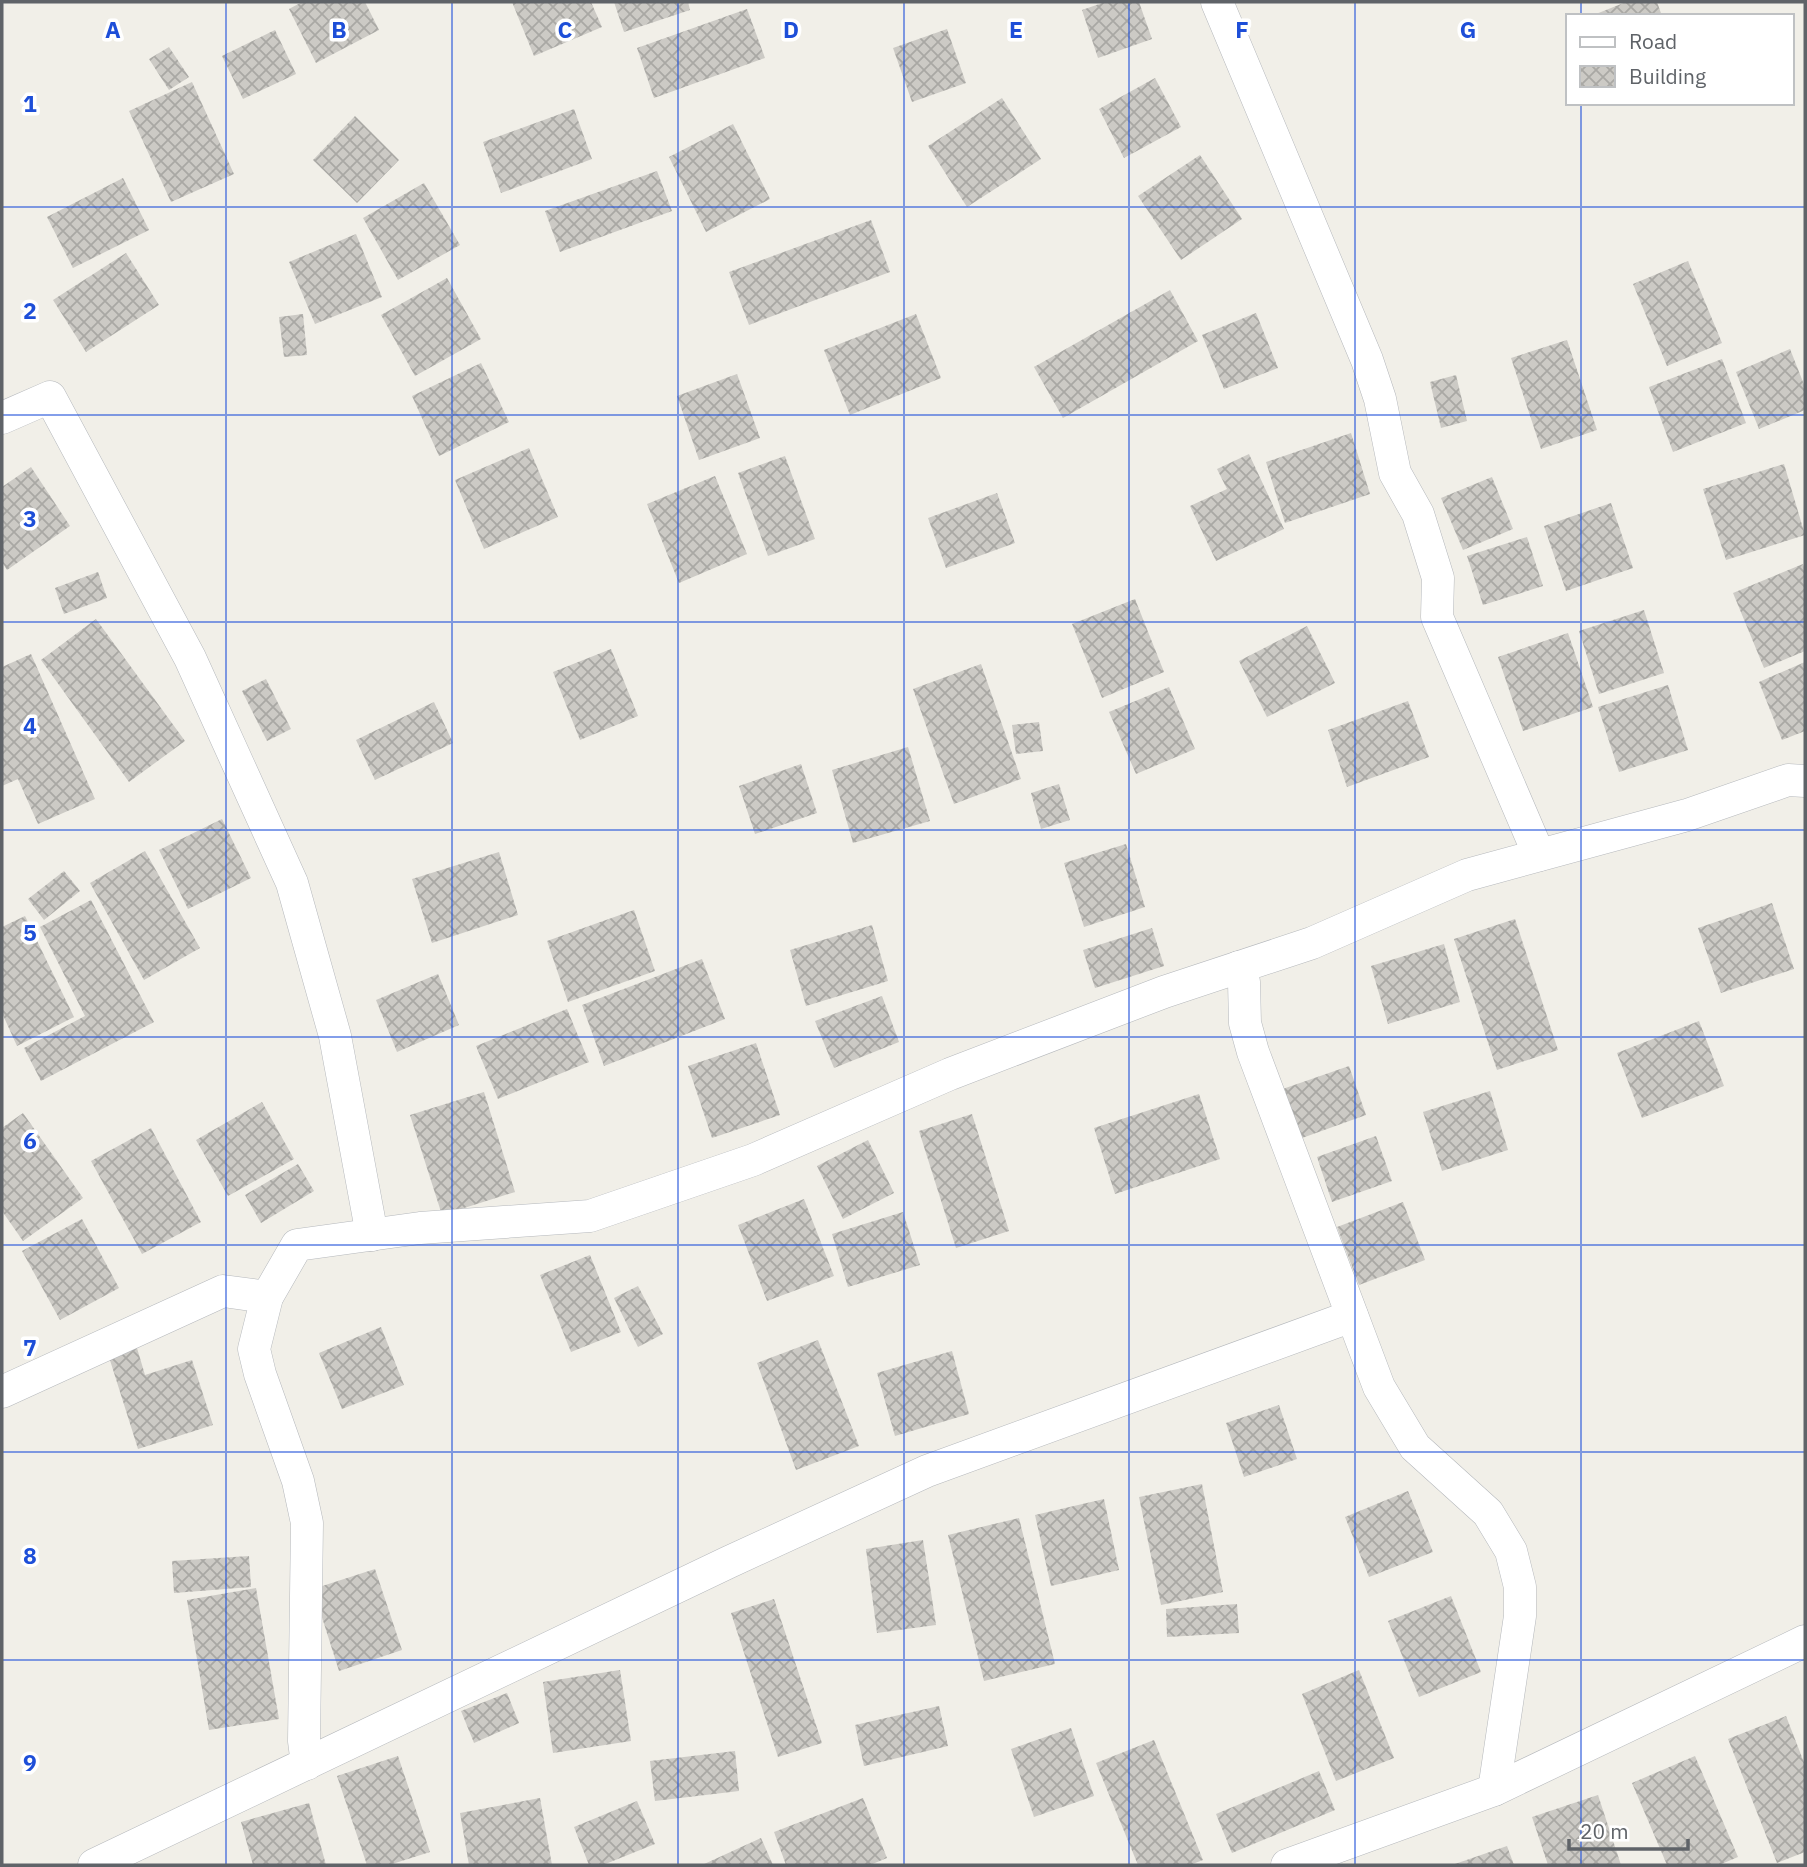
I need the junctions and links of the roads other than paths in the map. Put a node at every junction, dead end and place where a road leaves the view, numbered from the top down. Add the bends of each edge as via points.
1 (1217, 2) edge
2 (2, 418) edge
3 (1805, 782) edge
4 (1539, 855) junction
5 (1239, 967) junction
6 (372, 1235) junction
7 (267, 1297) junction
8 (1352, 1315) junction
9 (2, 1392) edge
10 (1805, 1642) edge
11 (307, 1764) junction
12 (1494, 1790) junction
13 (94, 1865) edge
14 (1287, 1865) edge

1 - 4 street via 1367,360 1395,473 1418,514 1438,578 1437,617
2 - 6 street via 50,397 190,658 287,871 335,1036
3 - 4 street via 1788,780 1687,815
4 - 5 street via 1467,875 1312,943
5 - 6 street via 950,1074 753,1160 590,1216
5 - 8 street via 1245,1023 1254,1052
6 - 7 street via 297,1245
7 - 9 street via 223,1291
7 - 11 street via 254,1349 298,1481 307,1523
8 - 11 street via 927,1471
8 - 12 street via 1378,1387 1415,1447 1489,1513 1511,1552 1520,1587 1520,1616
10 - 12 street
11 - 13 street
12 - 14 street

